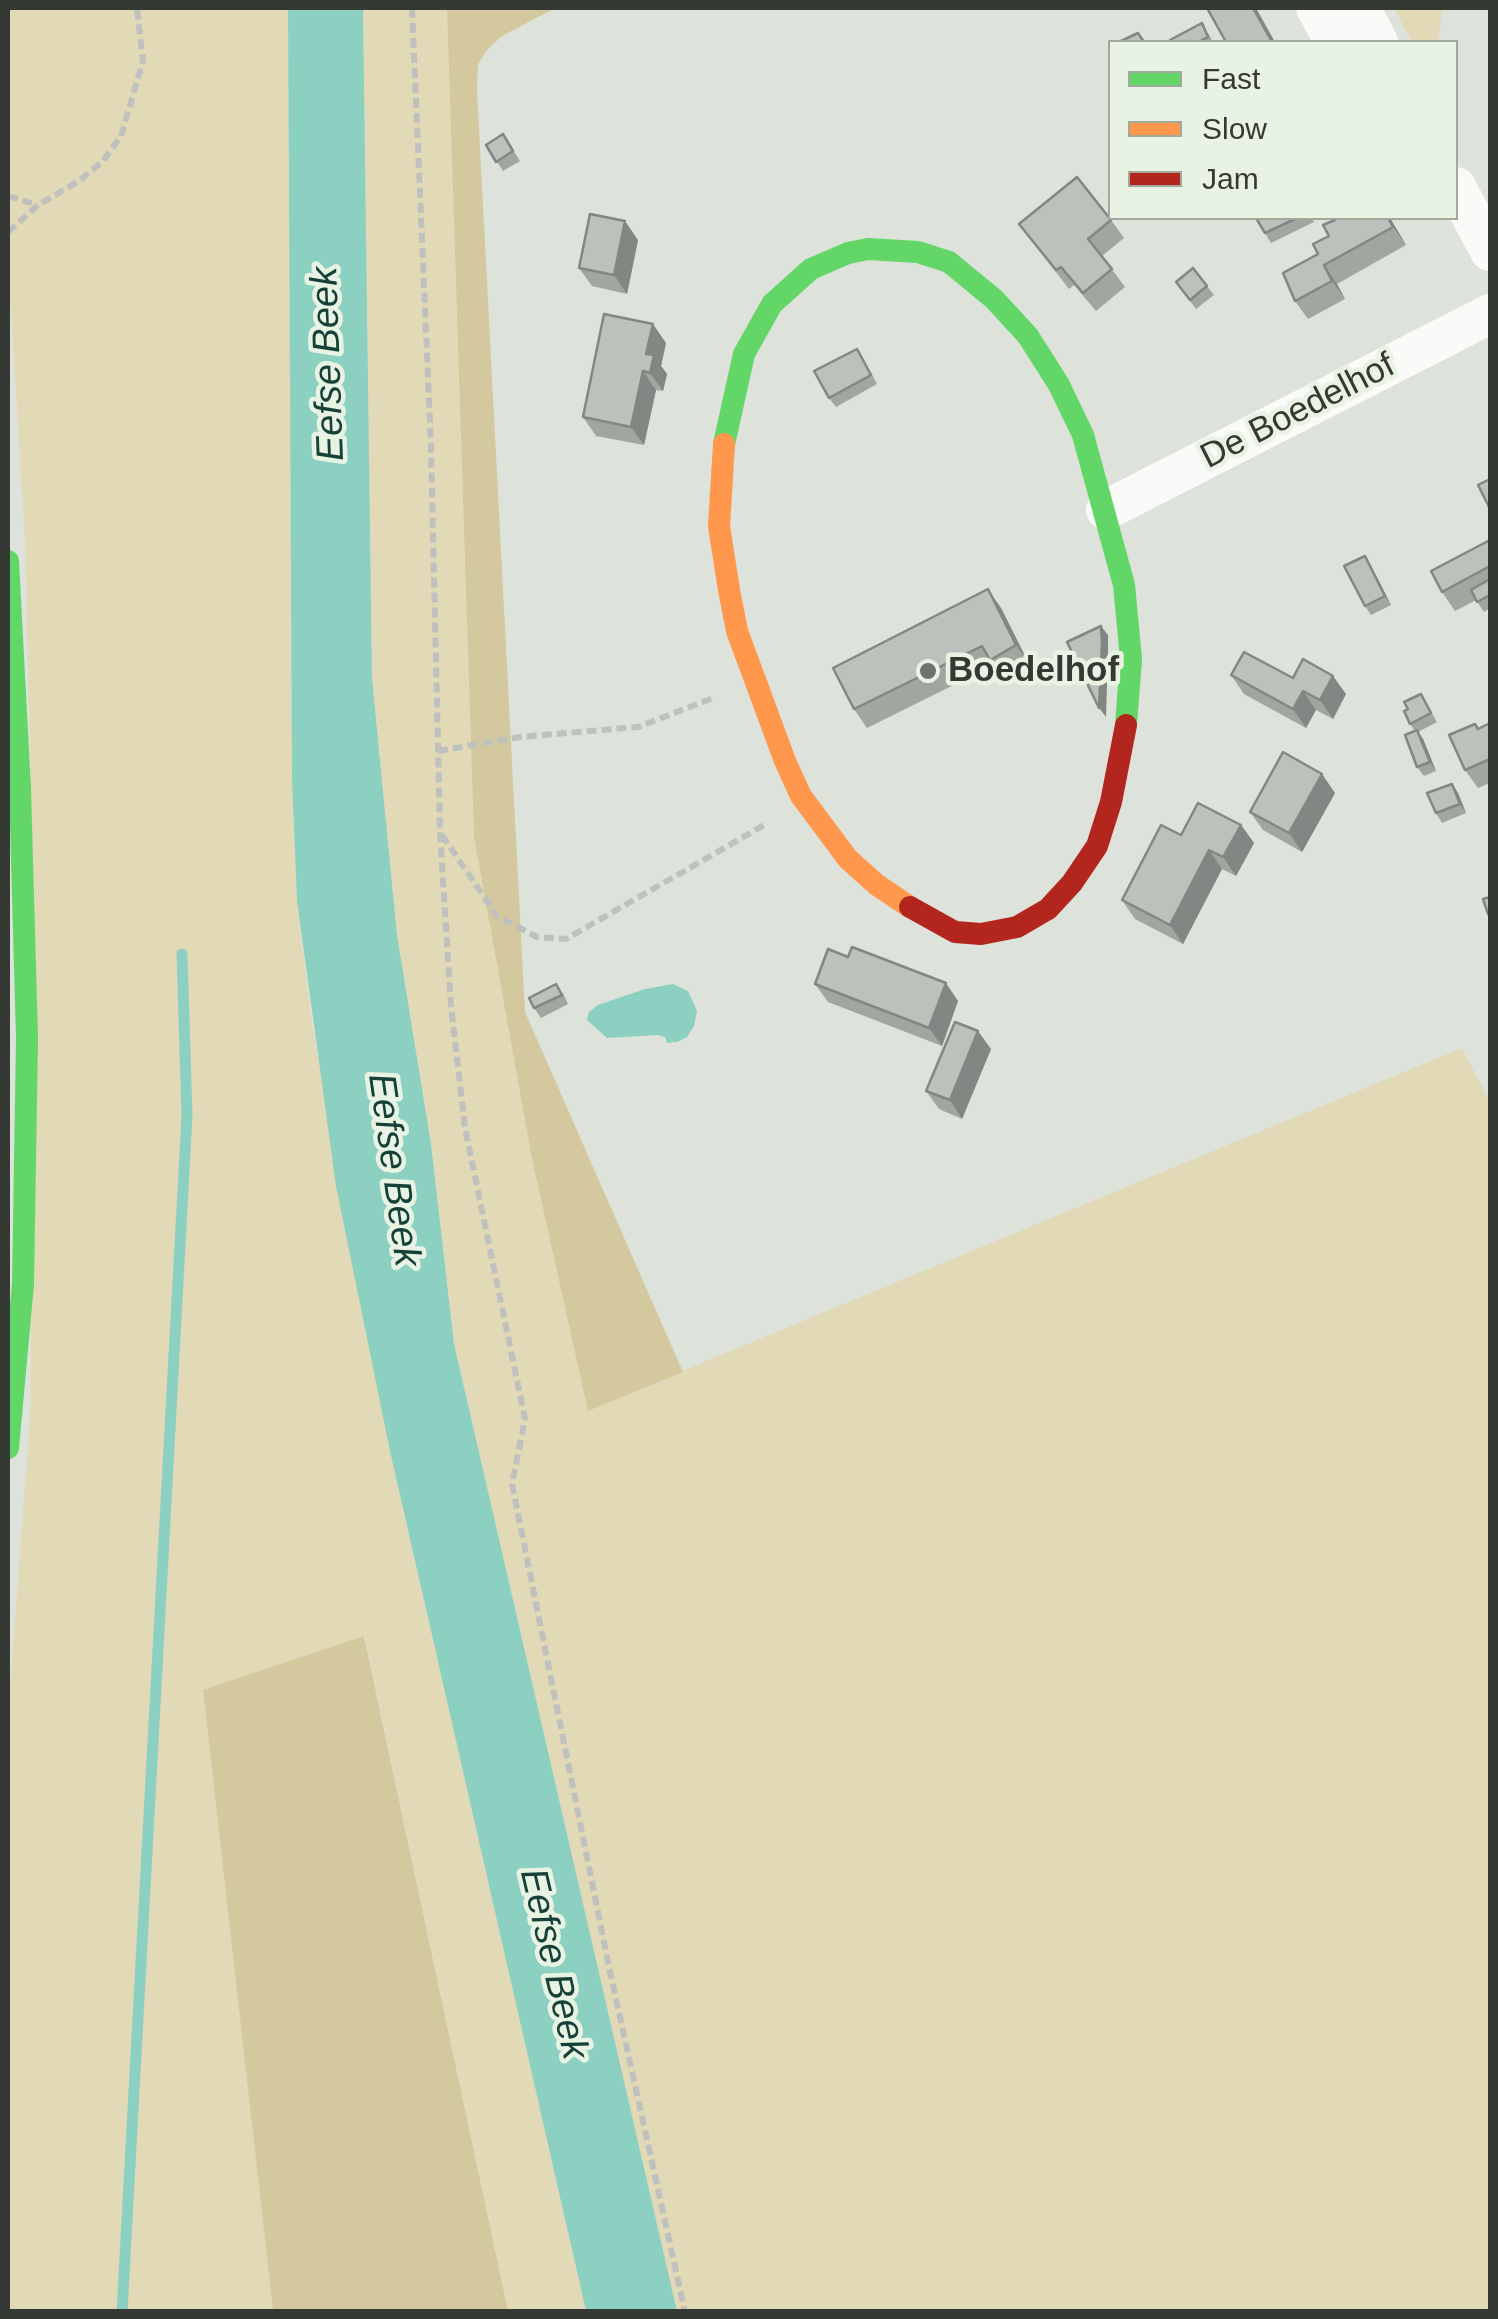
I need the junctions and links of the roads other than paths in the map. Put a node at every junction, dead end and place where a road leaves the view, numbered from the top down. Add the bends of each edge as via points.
1 (1316, 8) edge
2 (1360, 8) edge
3 (1334, 40) edge
4 (1377, 40) edge
5 (1458, 190) edge
6 (1490, 251) edge
7 (1490, 314) edge
8 (1106, 510) junction
9 (8, 561) edge
10 (8, 1448) edge

1 - 3 street
2 - 4 street
5 - 6 street
7 - 8 street, De Boedelhof
8 - 8 street via 1130,640 1125,734 1097,846 1048,909 1017,927 956,932 862,872 808,807 736,632 719,526 728,414 744,354 772,304 811,269 868,248 949,262 1028,336 1083,435
9 - 10 street via 26,1038 23,1284

